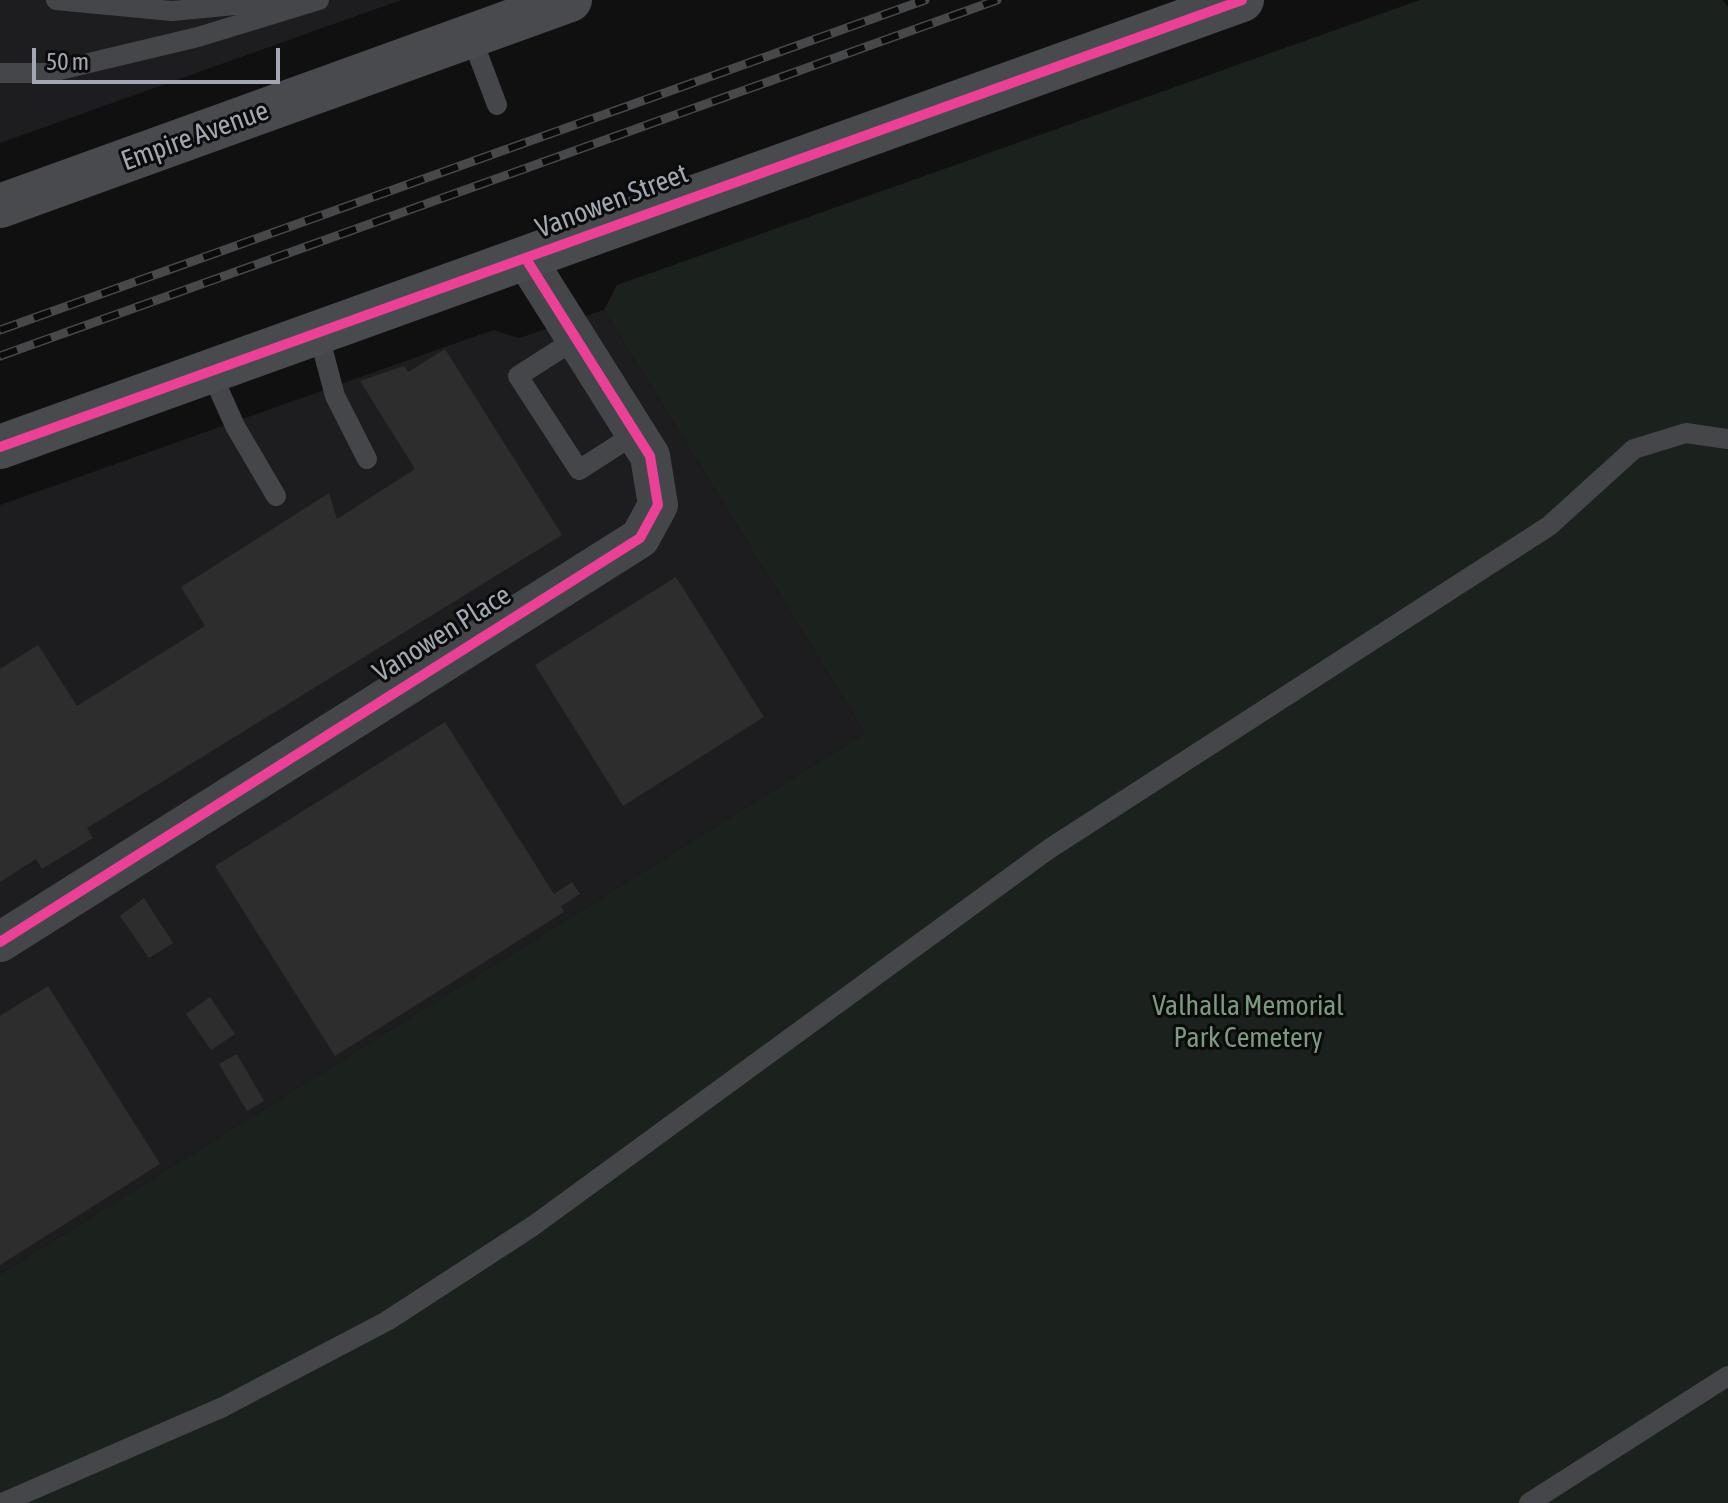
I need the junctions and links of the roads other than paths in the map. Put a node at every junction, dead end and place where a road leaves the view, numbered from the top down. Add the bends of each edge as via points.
1 (56, 0) edge
2 (291, 0) edge
3 (319, 0) edge
4 (570, 0) edge
5 (1242, 0) edge
6 (471, 36) junction
7 (0, 73) edge
8 (497, 105) dead end
9 (0, 206) edge
10 (526, 259) junction
11 (318, 332) junction
12 (576, 339) junction
13 (210, 370) junction
14 (635, 434) junction
15 (1728, 439) edge
16 (0, 447) edge
17 (367, 459) dead end
18 (276, 496) dead end
19 (0, 942) edge
20 (1728, 1376) edge
21 (2, 1503) edge
22 (1529, 1503) edge

1 - 2 lane via 172,11
3 - 7 lane via 198,37 47,73
4 - 6 main road, Empire Avenue
5 - 10 main road, Vanowen Street
6 - 8 lane
6 - 9 main road, Empire Avenue
10 - 11 main road, Vanowen Street
10 - 12 street, Vanowen Place
11 - 13 main road, Vanowen Street
11 - 17 lane via 335,396
12 - 14 street, Vanowen Place
12 - 14 lane via 518,376 579,470
13 - 16 main road, Vanowen Street
13 - 18 lane
14 - 19 street, Vanowen Place via 650,456 658,505 640,538
15 - 21 lane via 1686,433 1634,449 1549,526 1049,849 533,1226 387,1321 223,1407
20 - 22 lane

